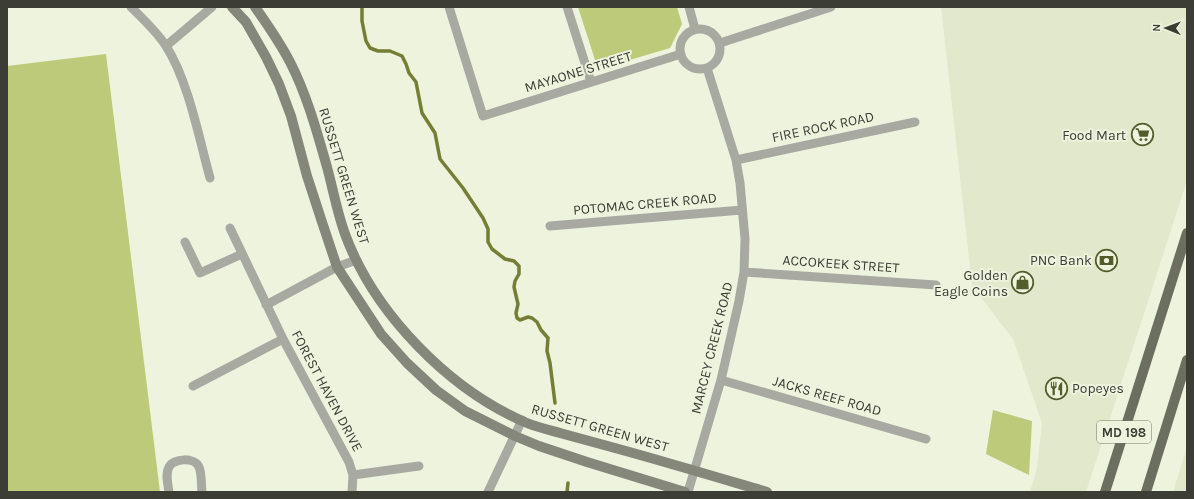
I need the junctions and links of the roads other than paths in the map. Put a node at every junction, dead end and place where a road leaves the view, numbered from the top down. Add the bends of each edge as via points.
1 (131, 7) edge
2 (212, 7) edge
3 (232, 7) edge
4 (254, 7) edge
5 (449, 7) edge
6 (567, 7) edge
7 (689, 7) edge
8 (830, 7) edge
9 (696, 29) junction
10 (720, 43) junction
11 (166, 46) junction
12 (681, 54) junction
13 (708, 68) junction
14 (591, 82) junction
15 (915, 122) dead end
16 (736, 160) junction
17 (210, 178) dead end
18 (742, 210) junction
19 (550, 226) dead end
20 (230, 228) dead end
21 (1187, 233) edge
22 (185, 242) dead end
23 (242, 254) junction
24 (356, 260) junction
25 (338, 267) junction
26 (744, 272) junction
27 (936, 285) dead end
28 (266, 305) junction
29 (283, 339) junction
30 (1187, 360) edge
31 (721, 380) junction
32 (193, 386) dead end
33 (522, 420) junction
34 (515, 436) junction
35 (926, 439) dead end
36 (419, 466) dead end
37 (694, 470) junction
38 (354, 475) junction
39 (169, 492) edge
40 (202, 492) edge
41 (352, 492) edge
42 (488, 492) edge
43 (686, 492) edge
44 (767, 492) edge
45 (1106, 492) edge
46 (1146, 492) edge

1 - 11 street
2 - 11 street
3 - 25 street via 246,22 279,84
4 - 24 street, RUSSETT GREEN WEST via 290,62 306,100 344,233
5 - 14 street, MAYAONE STREET via 483,116
6 - 14 street
7 - 9 street
8 - 10 street
9 - 10 street via 708,29 718,37
9 - 12 street via 690,31 682,41
10 - 13 street via 720,55
11 - 17 street via 188,97
12 - 13 street via 688,65 694,68
12 - 14 street, MAYAONE STREET
13 - 16 street, MARCEY CREEK ROAD
15 - 16 street, FIRE ROCK ROAD
16 - 18 street, MARCEY CREEK ROAD
18 - 19 street, POTOMAC CREEK ROAD
18 - 26 street, MARCEY CREEK ROAD via 745,239
20 - 23 street, FOREST HAVEN DRIVE
21 - 45 main road, MD 198
22 - 23 street via 200,274
23 - 28 street, FOREST HAVEN DRIVE
24 - 25 street
24 - 33 street, RUSSETT GREEN WEST via 372,289 396,321 438,365 466,388
25 - 28 street
25 - 34 street via 381,334 407,363 436,390 465,411
26 - 27 street, ACCOKEEK STREET
26 - 31 street, MARCEY CREEK ROAD
28 - 29 street, FOREST HAVEN DRIVE
29 - 32 street
29 - 38 street, FOREST HAVEN DRIVE via 350,462
30 - 46 main road, MD 198
31 - 35 street, JACKS REEF ROAD
31 - 37 street, MARCEY CREEK ROAD
33 - 34 street
33 - 37 street, RUSSETT GREEN WEST via 534,426
34 - 42 street
34 - 43 street via 546,449
36 - 38 street
37 - 43 street, MARCEY CREEK ROAD
37 - 44 street, RUSSETT GREEN WEST
38 - 41 street, FOREST HAVEN DRIVE
39 - 40 street via 168,468 176,461 189,460 196,462 199,467

